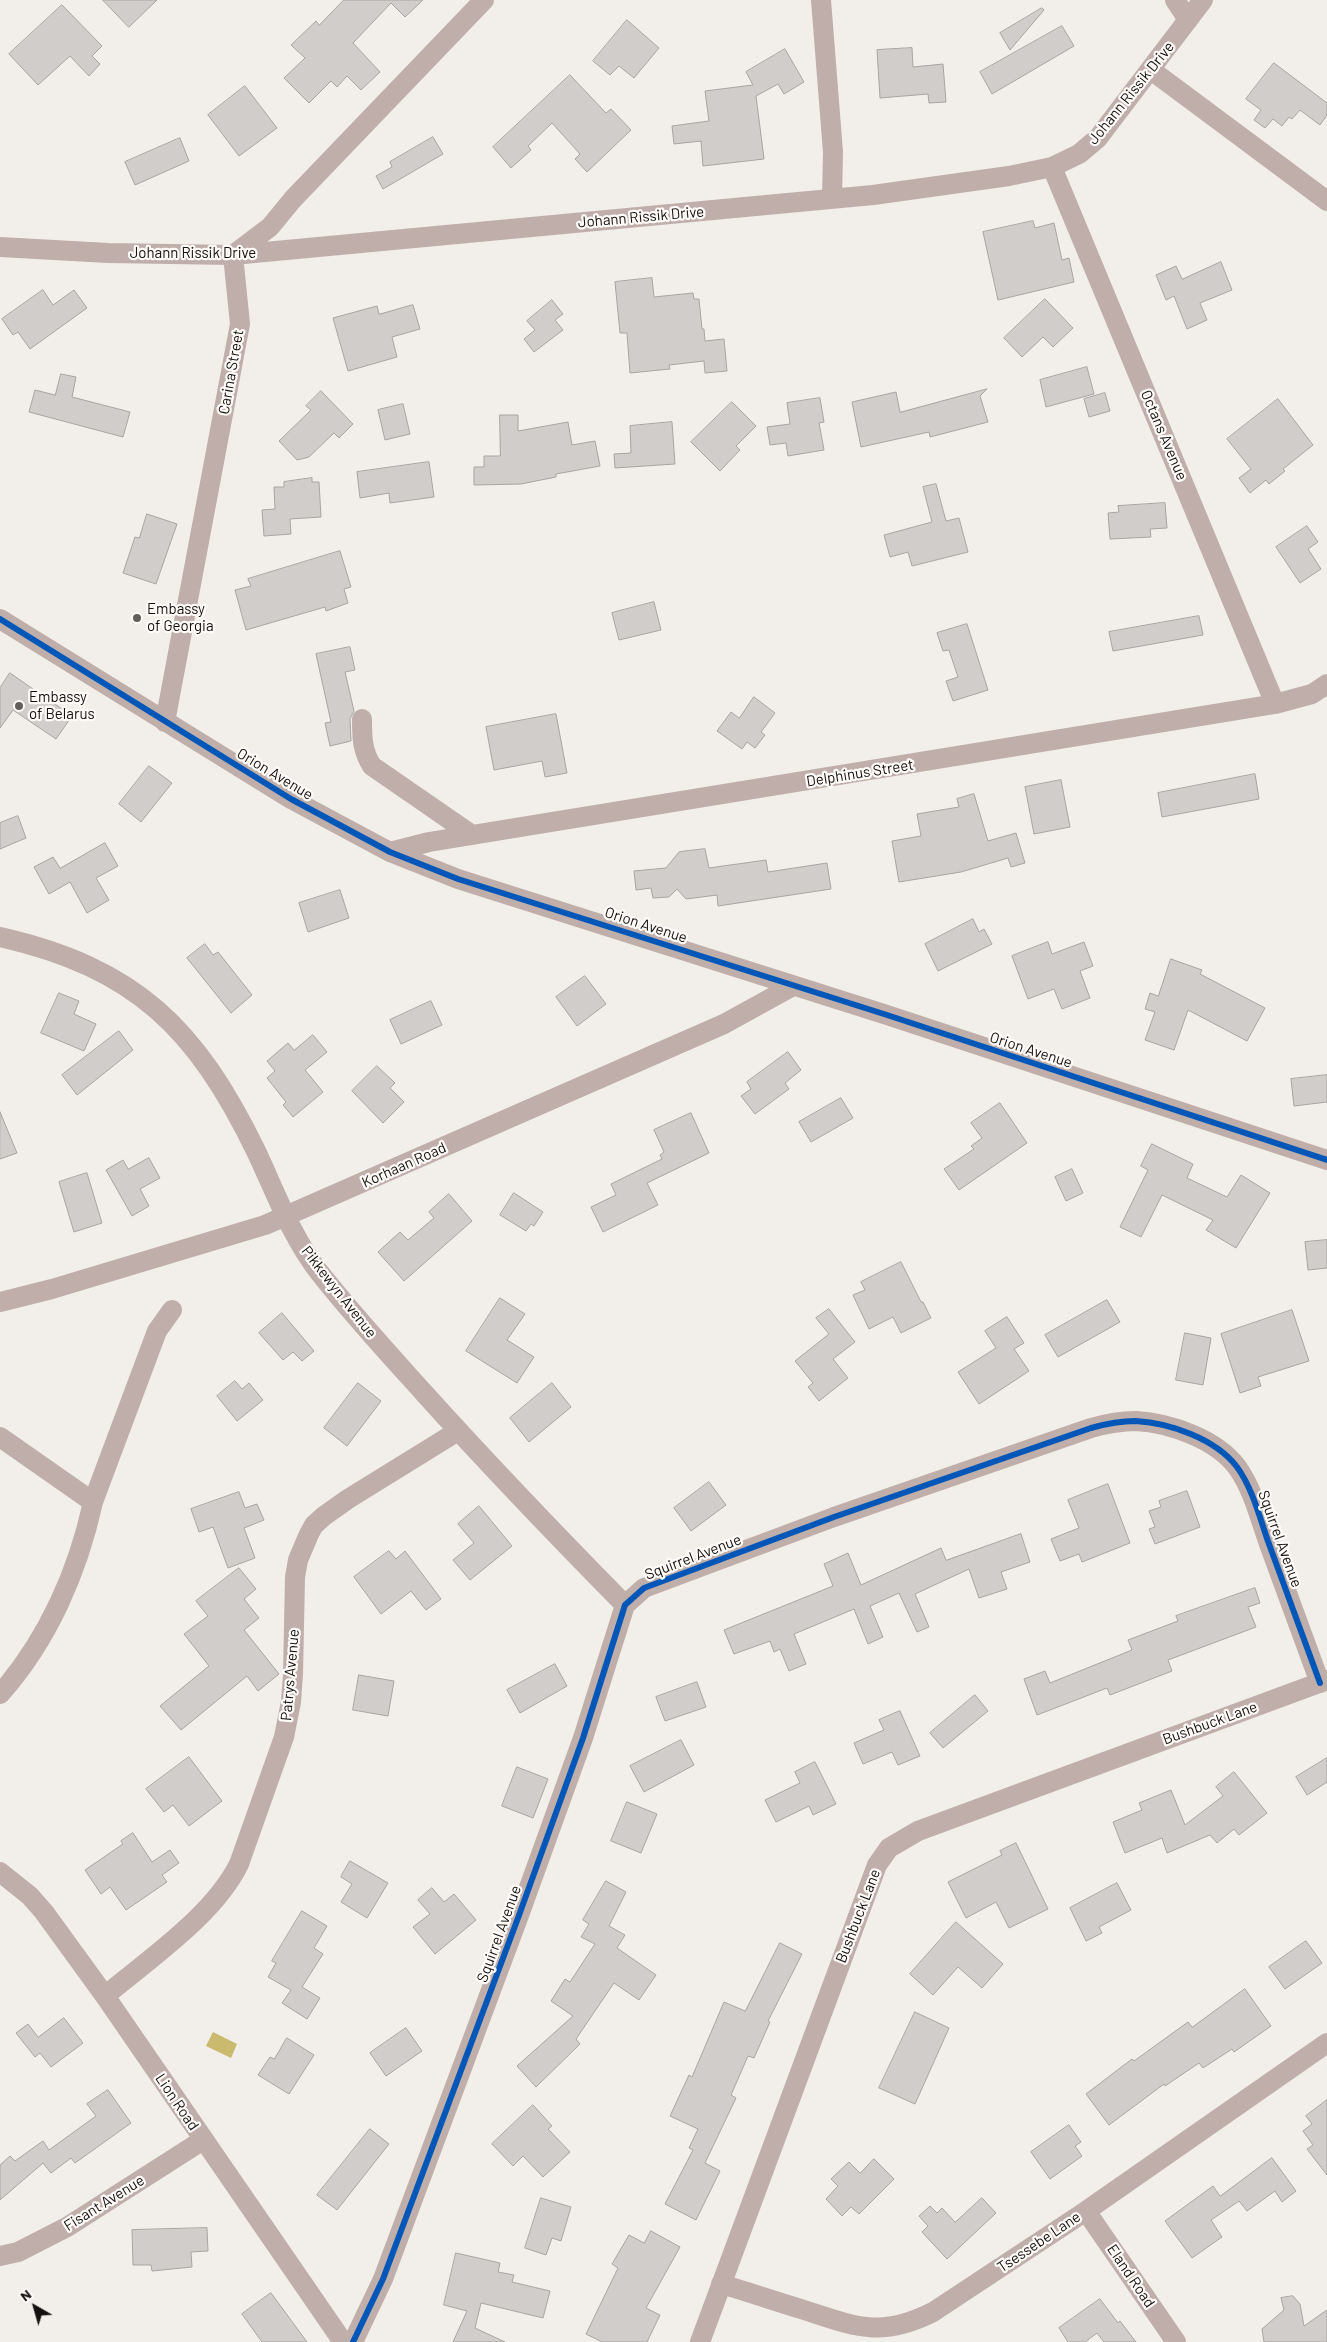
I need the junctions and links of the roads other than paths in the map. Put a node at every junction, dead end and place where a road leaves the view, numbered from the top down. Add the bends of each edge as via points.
1 (484, 0) edge
2 (821, 0) edge
3 (1175, 0) edge
4 (1203, 0) edge
5 (1188, 20) junction
6 (1152, 70) junction
7 (1052, 167) junction
8 (832, 199) junction
9 (1327, 201) edge
10 (0, 247) edge
11 (233, 255) junction
12 (0, 620) edge
13 (1327, 684) edge
14 (1275, 704) junction
15 (362, 718) dead end
16 (165, 722) junction
17 (472, 835) junction
18 (390, 852) junction
19 (0, 937) edge
20 (793, 986) junction
21 (1327, 1160) edge
22 (287, 1216) junction
23 (0, 1302) edge
24 (172, 1310) dead end
25 (458, 1430) junction
26 (0, 1437) edge
27 (93, 1502) junction
28 (625, 1605) junction
29 (1323, 1682) edge
30 (0, 1694) edge
31 (0, 1872) edge
32 (105, 1996) junction
33 (1327, 2044) edge
34 (203, 2140) junction
35 (1086, 2211) junction
36 (0, 2256) edge
37 (721, 2284) junction
38 (343, 2342) edge
39 (353, 2342) edge
40 (700, 2342) edge
41 (1176, 2342) edge

1 - 11 street via 293,198 270,227
2 - 8 street via 833,152
3 - 5 street
4 - 5 street, Johann Rissik Drive
5 - 6 street, Johann Rissik Drive
6 - 7 street, Johann Rissik Drive via 1098,138 1079,154
6 - 9 street
7 - 8 street, Johann Rissik Drive via 990,179
7 - 14 street, Octans Avenue
8 - 11 street, Johann Rissik Drive
10 - 11 street, Johann Rissik Drive
11 - 16 street, Carina Street via 240,324
12 - 16 street, Orion Avenue
13 - 14 street, Delphinus Street via 1312,694
14 - 17 street, Delphinus Street
15 - 17 street via 363,743 372,766
16 - 18 street, Orion Avenue via 291,799
17 - 18 street, Delphinus Street
18 - 20 street, Orion Avenue via 458,879
19 - 22 street, Pikkewyn Avenue via 86,964 137,992 162,1014 202,1056 218,1080
20 - 21 street, Orion Avenue
20 - 22 street, Korhaan Road via 724,1024
22 - 23 street, Korhaan Road via 217,1241
22 - 25 street, Pikkewyn Avenue via 310,1260 335,1292
24 - 27 street via 157,1331
25 - 28 street, Pikkewyn Avenue
25 - 32 street, Patrys Avenue via 348,1499 314,1525 298,1560 295,1577 293,1674 284,1737 240,1864 230,1882 200,1915
26 - 27 street
27 - 30 street via 76,1565 49,1625
28 - 29 street, Squirrel Avenue via 654,1584 834,1517 1091,1428 1135,1421 1162,1425 1208,1441 1237,1468 1256,1508
28 - 39 street, Squirrel Avenue via 583,1738 518,1918 383,2279
29 - 37 street, Bushbuck Lane via 918,1831 889,1848 874,1872
31 - 32 street, Lion Road via 44,1912
32 - 34 street, Lion Road
33 - 35 street, Tsessebe Lane
34 - 36 street, Fisant Avenue via 67,2227 18,2252
34 - 38 street, Lion Road
35 - 37 street, Tsessebe Lane via 933,2312 898,2325 874,2328 840,2323
35 - 41 street, Eland Road
37 - 40 street, Bushbuck Lane

